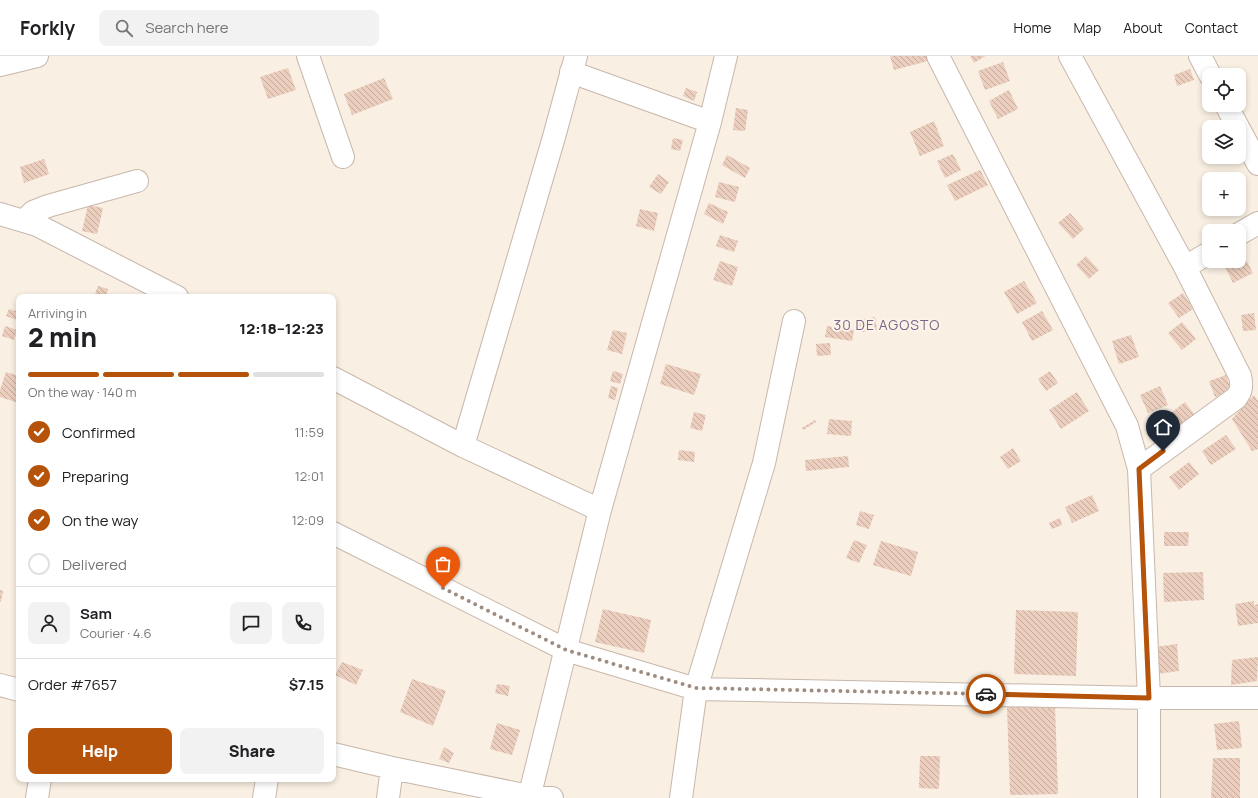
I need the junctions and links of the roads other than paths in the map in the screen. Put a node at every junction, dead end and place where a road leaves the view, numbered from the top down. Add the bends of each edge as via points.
1 (37, 56) edge
2 (308, 56) edge
3 (726, 56) edge
4 (938, 56) edge
5 (1070, 56) edge
6 (1200, 56) edge
7 (573, 64) edge
8 (0, 65) edge
9 (1206, 68) edge
10 (710, 122) junction
11 (1246, 142) edge
12 (343, 157) dead end
13 (1258, 164) edge
14 (137, 181) dead end
15 (0, 215) edge
16 (26, 221) junction
17 (1258, 223) edge
18 (1246, 230) edge
19 (1202, 257) edge
20 (1185, 268) junction
21 (171, 294) edge
22 (794, 321) dead end
23 (336, 380) edge
24 (463, 446) junction
25 (1139, 469) junction
26 (600, 510) junction
27 (336, 535) edge
28 (566, 650) junction
29 (0, 685) edge
30 (696, 688) junction
31 (16, 689) edge
32 (1149, 698) junction
33 (1258, 698) edge
34 (336, 755) edge
35 (392, 768) junction
36 (40, 782) edge
37 (267, 782) edge
38 (529, 797) edge
39 (37, 798) edge
40 (264, 798) edge
41 (388, 798) edge
42 (552, 798) edge
43 (681, 798) edge
44 (1149, 798) edge

1 - 8 street
2 - 12 street
3 - 10 street
4 - 25 street via 1127,426
5 - 20 street
6 - 9 street
7 - 10 street
7 - 24 street
10 - 26 street
11 - 13 street
14 - 16 street via 48,206 30,214
15 - 16 street
16 - 21 street
17 - 18 street
19 - 20 street
20 - 25 street via 1240,376 1242,388 1236,398
22 - 30 street via 764,464
23 - 24 street
24 - 26 street
25 - 32 street
26 - 28 street
27 - 28 street
28 - 30 street
28 - 38 street
29 - 31 street
30 - 32 street
30 - 43 street
32 - 33 street
32 - 44 street
34 - 35 street
35 - 38 street
35 - 41 street
36 - 39 street
37 - 40 street
38 - 42 street

